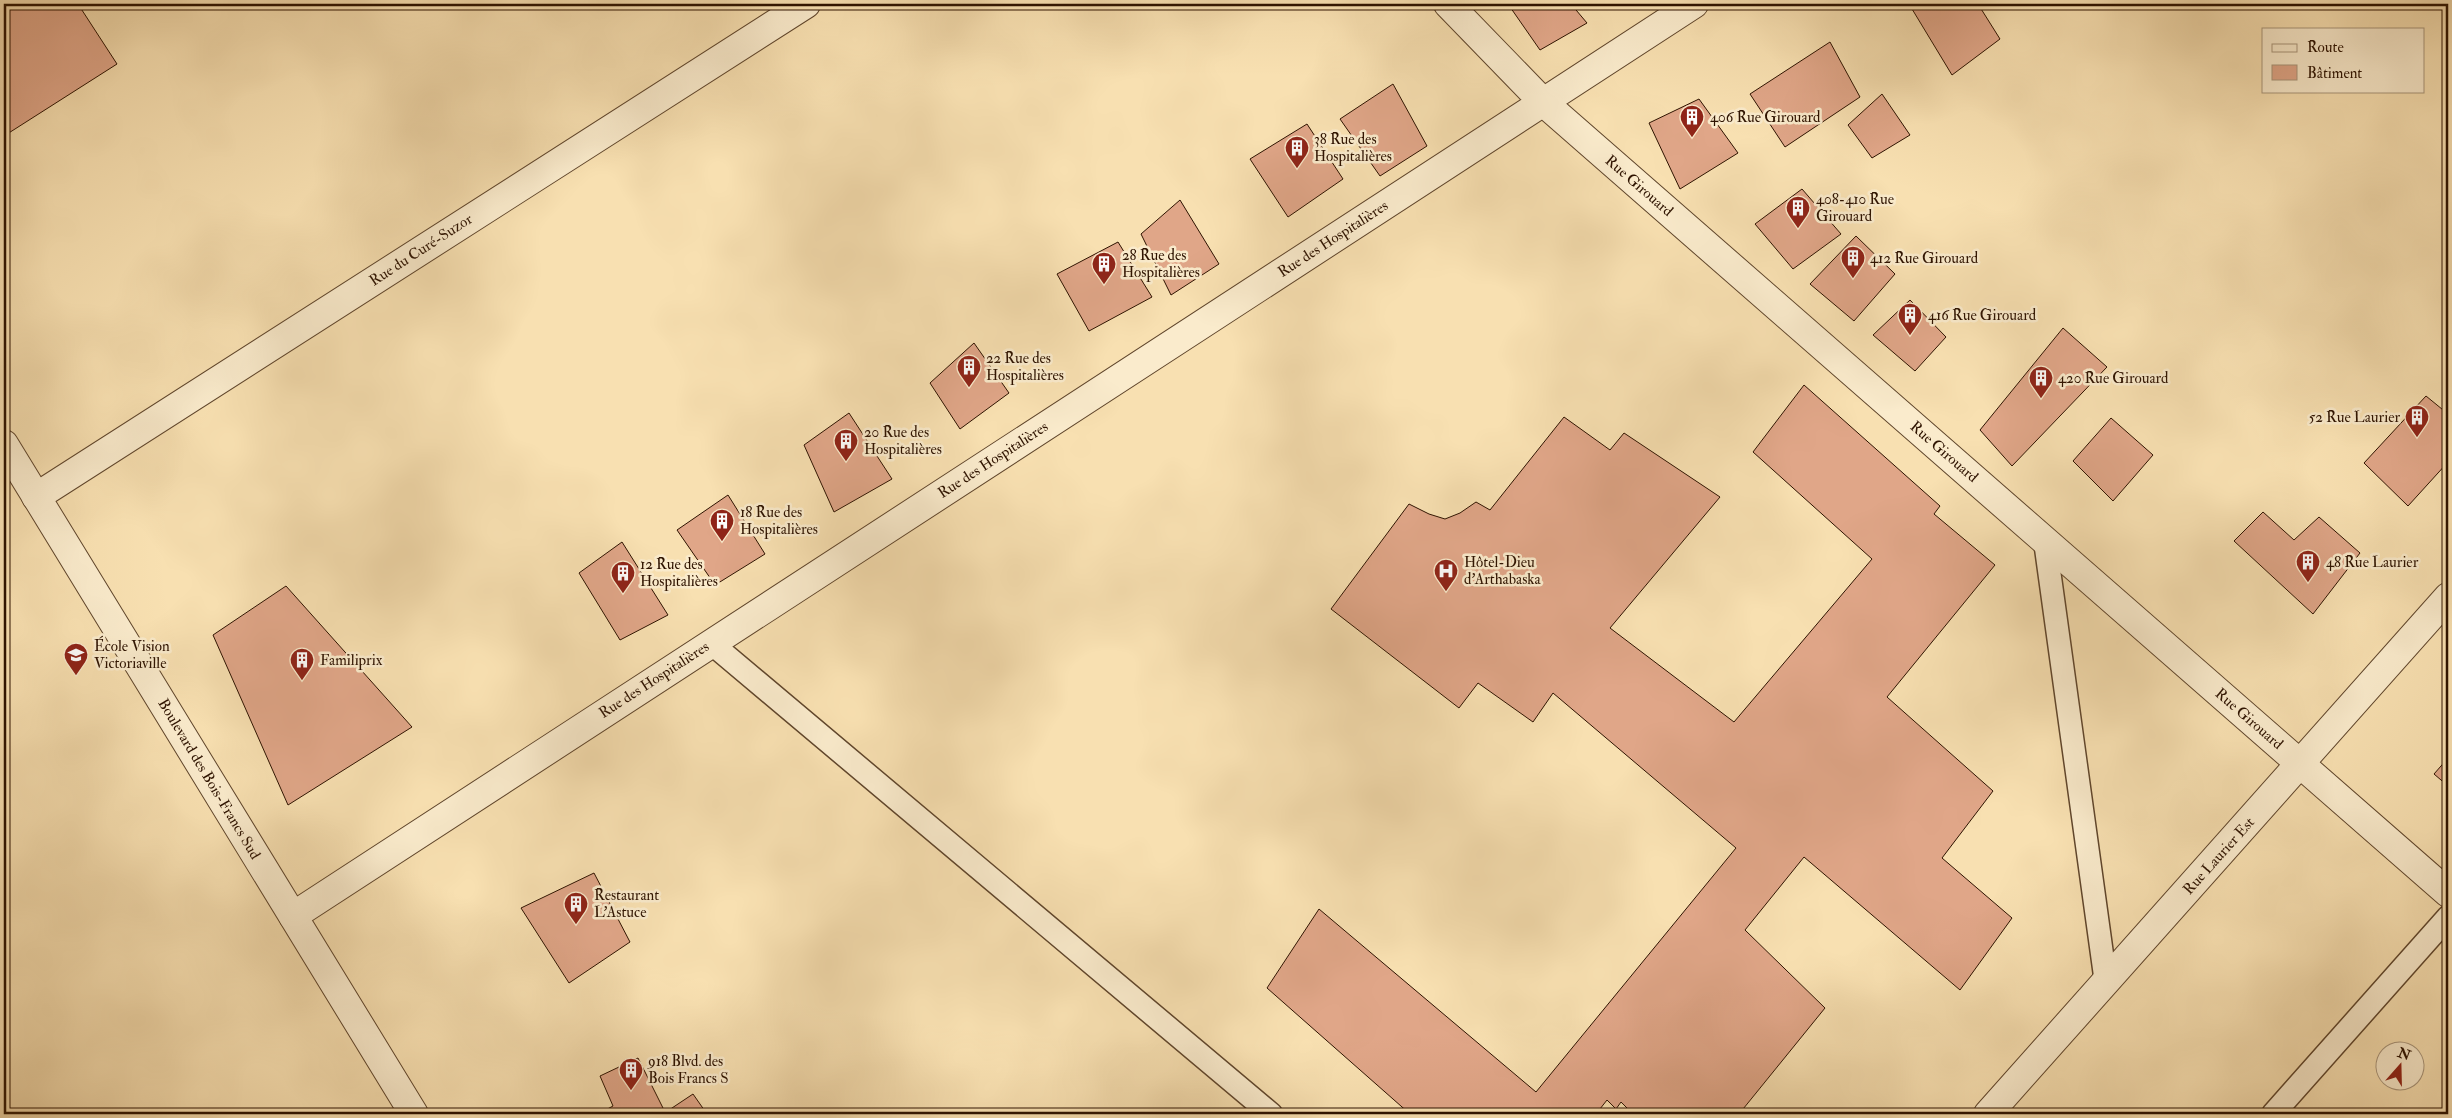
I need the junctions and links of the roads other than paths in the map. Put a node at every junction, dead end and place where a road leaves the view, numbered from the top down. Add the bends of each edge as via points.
1 (806, 4) edge
2 (1448, 4) edge
3 (1694, 4) edge
4 (1543, 102) junction
5 (4, 444) edge
6 (36, 497) junction
7 (2045, 541) junction
8 (2448, 597) edge
9 (711, 643) junction
10 (2301, 765) junction
11 (2448, 893) edge
12 (292, 916) junction
13 (2448, 917) edge
14 (2106, 983) junction
15 (414, 1114) edge
16 (1271, 1114) edge
17 (1988, 1114) edge
18 (2274, 1114) edge

1 - 6 street, Rue du Curé-Suzor
2 - 4 street, Rue Girouard
3 - 4 street, Rue des Hospitalières
4 - 7 street, Rue Girouard
4 - 9 street, Rue des Hospitalières
5 - 6 street, Boulevard des Bois-Francs Sud
6 - 12 street, Boulevard des Bois-Francs Sud
7 - 10 street, Rue Girouard
7 - 14 lane
8 - 10 street, Rue Laurier Est
9 - 12 street, Rue des Hospitalières
9 - 16 lane
10 - 11 street, Rue Girouard
10 - 14 street, Rue Laurier Est
12 - 15 street, Boulevard des Bois-Francs Sud
13 - 18 lane
14 - 17 street, Rue Laurier Est

